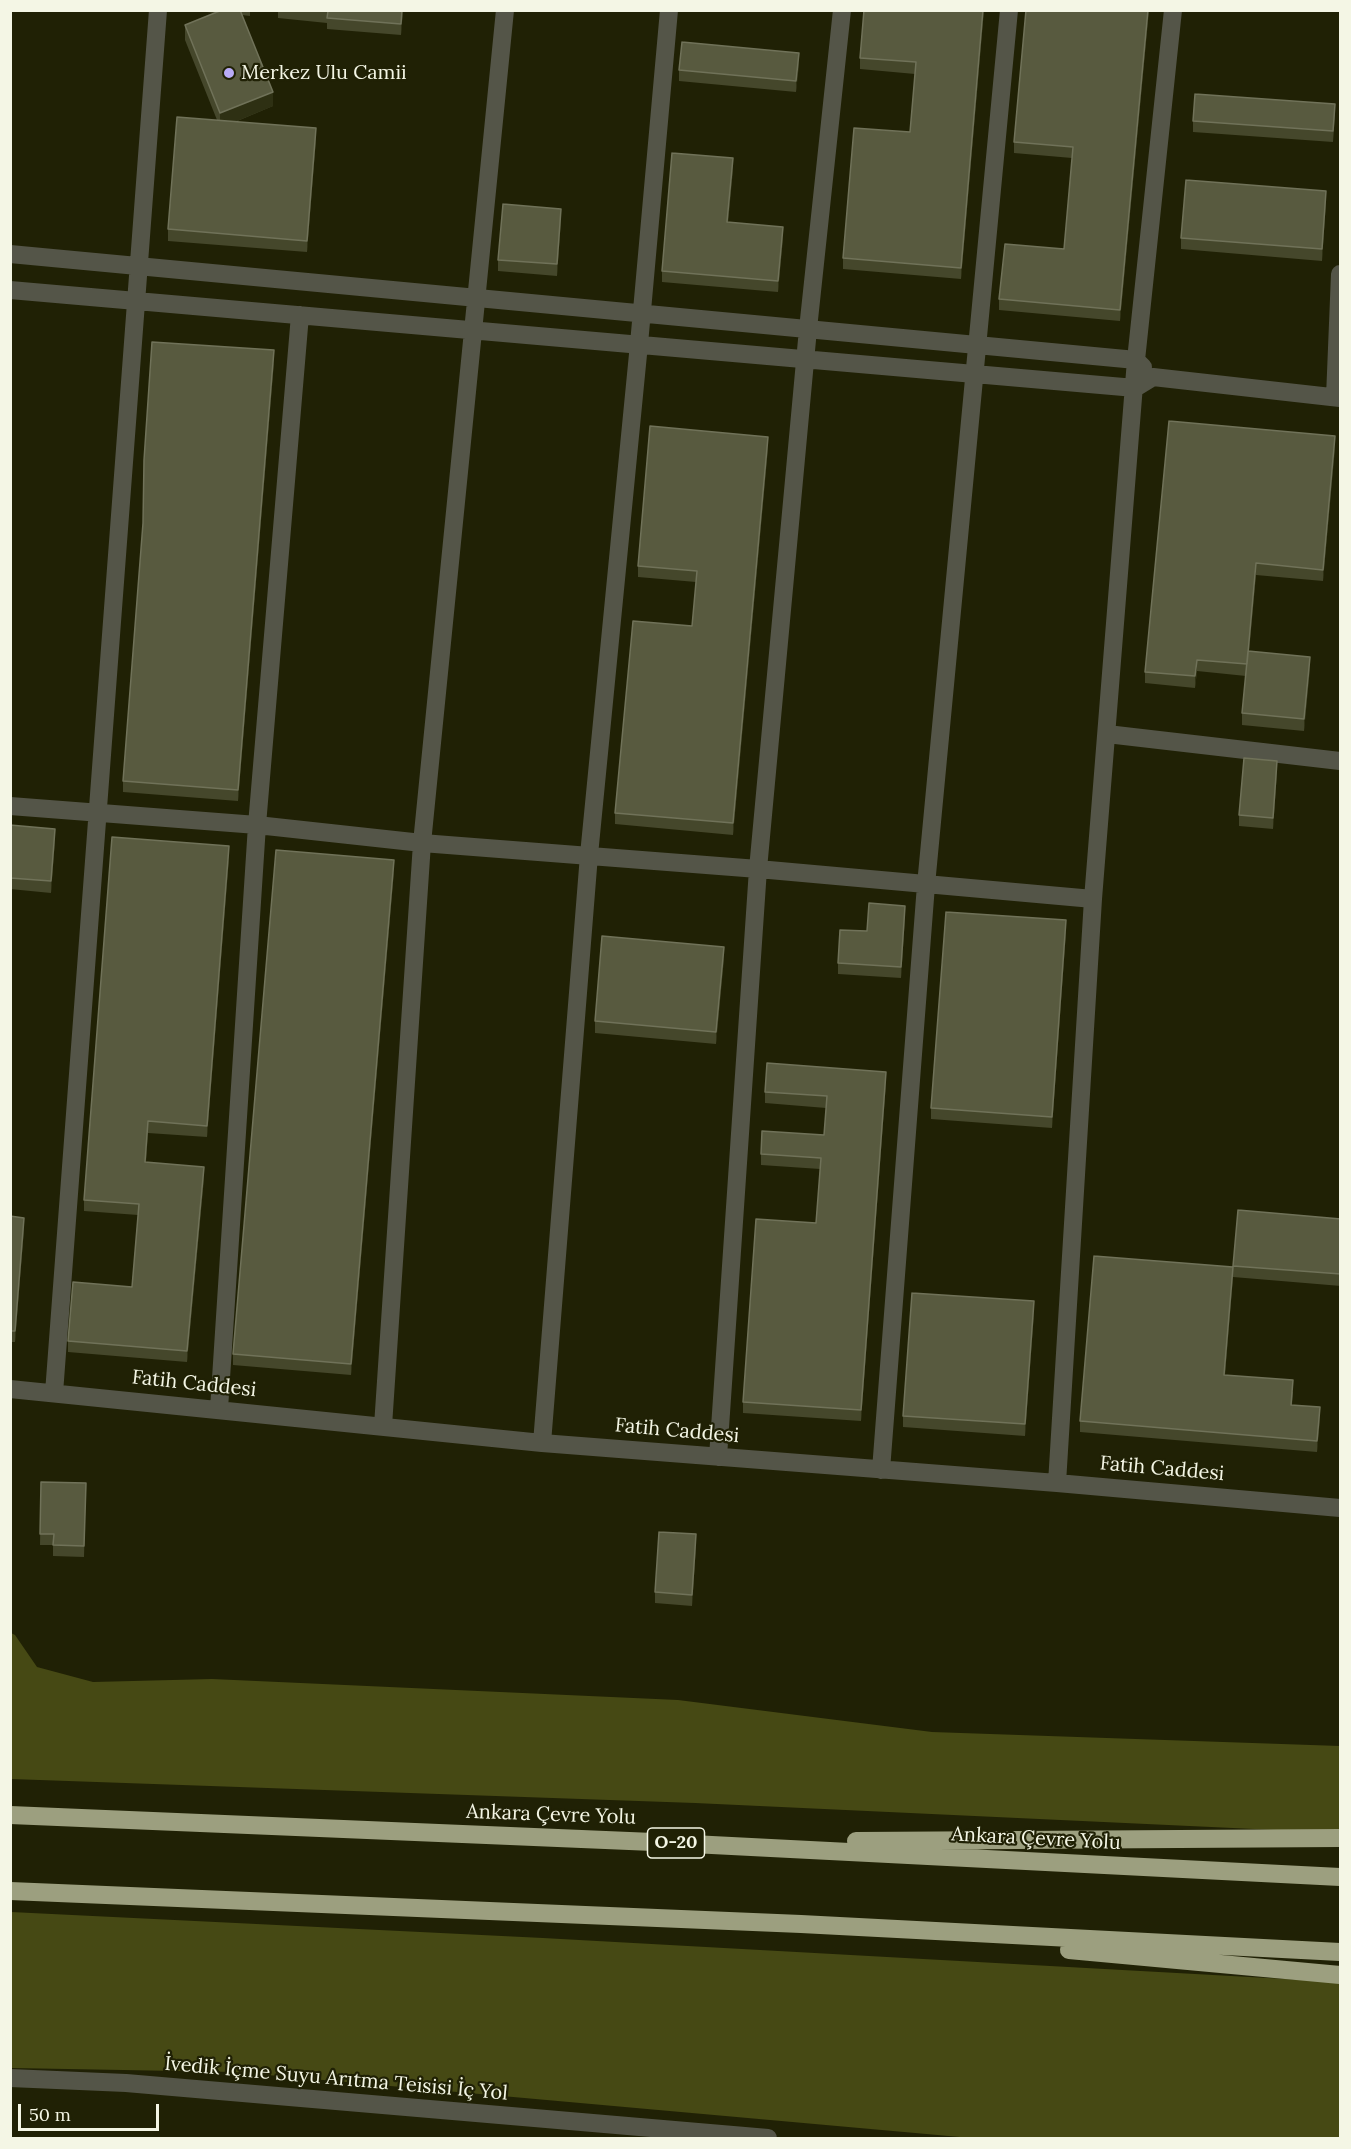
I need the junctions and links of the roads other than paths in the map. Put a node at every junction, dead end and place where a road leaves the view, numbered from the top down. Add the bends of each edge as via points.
1 (158, 10) edge
2 (505, 10) edge
3 (669, 10) edge
4 (842, 10) edge
5 (1009, 10) edge
6 (1173, 10) edge
7 (10, 254) edge
8 (140, 265) junction
9 (1341, 274) edge
10 (10, 290) edge
11 (475, 297) junction
12 (136, 300) junction
13 (640, 313) junction
14 (300, 315) junction
15 (808, 328) junction
16 (473, 330) junction
17 (639, 344) junction
18 (976, 345) junction
19 (805, 359) junction
20 (1136, 360) junction
21 (974, 374) junction
22 (1153, 376) junction
23 (1135, 388) junction
24 (1338, 398) edge
25 (1107, 734) junction
26 (1341, 761) edge
27 (10, 806) edge
28 (97, 813) junction
29 (257, 825) junction
30 (422, 843) junction
31 (589, 855) junction
32 (758, 869) junction
33 (926, 885) junction
34 (1093, 899) junction
35 (10, 1389) edge
36 (54, 1393) junction
37 (219, 1409) junction
38 (383, 1426) junction
39 (542, 1443) junction
40 (718, 1456) junction
41 (881, 1470) junction
42 (1057, 1483) junction
43 (1341, 1508) edge
44 (10, 1815) edge
45 (1341, 1838) edge
46 (653, 1842) junction
47 (1341, 1877) edge
48 (10, 1890) edge
49 (801, 1924) junction
50 (1341, 1952) edge
51 (1341, 1975) edge
52 (10, 2078) edge
53 (654, 2134) edge
54 (768, 2139) edge

1 - 8 street
2 - 11 street
3 - 13 street
4 - 15 street
5 - 18 street
6 - 20 street
7 - 8 street
8 - 11 street
8 - 12 street
9 - 24 street
10 - 12 street
11 - 13 street
11 - 16 street
12 - 14 street
12 - 28 street
13 - 15 street
13 - 17 street
14 - 16 street
14 - 29 street
15 - 18 street
15 - 19 street
16 - 17 street
16 - 30 street
17 - 19 street
17 - 31 street
18 - 20 street
18 - 21 street
19 - 21 street
19 - 32 street
20 - 22 street
20 - 23 street
21 - 23 street
21 - 33 street
22 - 23 street
22 - 24 street
23 - 25 street
25 - 26 street
25 - 34 street
27 - 28 street
28 - 29 street
28 - 36 street
29 - 30 street
29 - 37 street
30 - 31 street
30 - 38 street
31 - 32 street
31 - 39 street
32 - 33 street
32 - 40 street
33 - 34 street
33 - 41 street
34 - 42 street
35 - 36 street, Fatih Caddesi
36 - 37 street, Fatih Caddesi
37 - 38 street, Fatih Caddesi
38 - 39 street, Fatih Caddesi
39 - 40 street, Fatih Caddesi
40 - 41 street, Fatih Caddesi
41 - 42 street, Fatih Caddesi
42 - 43 street, Fatih Caddesi
44 - 46 highway, Ankara Çevre Yolu / O-20
45 - 46 highway
46 - 47 highway, Ankara Çevre Yolu / O-20
48 - 49 highway
49 - 50 highway
49 - 51 highway
52 - 53 street, İvedik İçme Suyu Arıtma Teisisi İç Yol via 126,2083
53 - 54 street, İvedik İçme Suyu Arıtma Teisisi İç Yol

